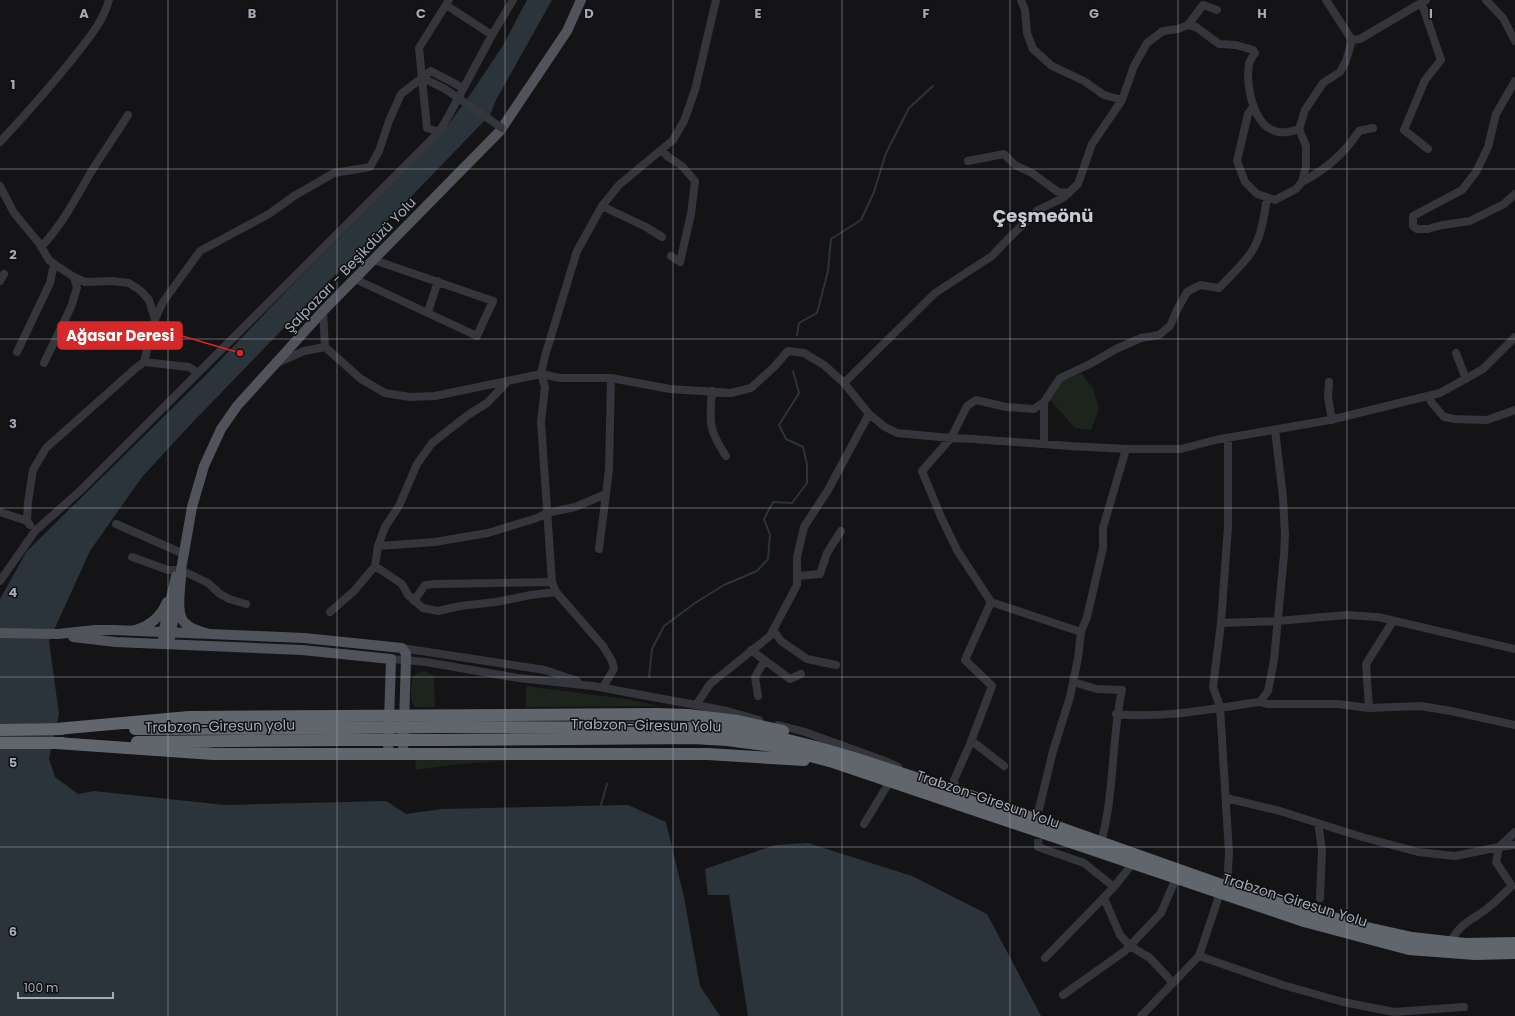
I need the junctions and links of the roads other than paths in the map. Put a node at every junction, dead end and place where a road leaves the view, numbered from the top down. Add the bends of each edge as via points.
1 (109, 0) edge
2 (513, 0) edge
3 (581, 0) edge
4 (716, 0) edge
5 (1021, 0) edge
6 (1326, 0) edge
7 (1486, 0) edge
8 (448, 2) edge
9 (1424, 2) edge
10 (1217, 10) dead end
11 (1188, 25) junction
12 (492, 34) junction
13 (1352, 40) junction
14 (1515, 41) edge
15 (423, 78) junction
16 (1515, 81) edge
17 (463, 88) junction
18 (1122, 100) junction
19 (1253, 107) junction
20 (128, 115) dead end
21 (502, 128) junction
22 (1373, 128) dead end
23 (1299, 129) junction
24 (439, 132) junction
25 (0, 142) edge
26 (1428, 149) dead end
27 (662, 150) junction
28 (968, 161) dead end
29 (1302, 182) junction
30 (0, 186) edge
31 (1069, 193) junction
32 (1515, 194) edge
33 (1266, 198) junction
34 (602, 206) junction
35 (662, 237) dead end
36 (42, 247) junction
37 (671, 256) dead end
38 (374, 260) junction
39 (54, 264) junction
40 (74, 277) junction
41 (355, 279) junction
42 (438, 281) junction
43 (323, 311) junction
44 (428, 312) junction
45 (155, 319) junction
46 (1515, 338) edge
47 (325, 347) junction
48 (17, 352) dead end
49 (1456, 353) dead end
50 (144, 362) junction
51 (44, 363) dead end
52 (274, 364) junction
53 (198, 372) junction
54 (541, 374) junction
55 (612, 378) junction
56 (1466, 379) junction
57 (508, 382) junction
58 (1329, 382) dead end
59 (844, 383) junction
60 (712, 391) junction
61 (1428, 396) junction
62 (1044, 402) junction
63 (1515, 410) edge
64 (869, 414) junction
65 (1332, 420) junction
66 (1275, 430) junction
67 (951, 438) junction
68 (1228, 438) junction
69 (1044, 444) junction
70 (1126, 448) junction
71 (726, 456) dead end
72 (606, 494) junction
73 (0, 512) edge
74 (547, 513) junction
75 (27, 521) junction
76 (116, 524) dead end
77 (35, 531) junction
78 (841, 531) dead end
79 (378, 546) junction
80 (599, 549) dead end
81 (184, 554) junction
82 (132, 557) dead end
83 (375, 566) junction
84 (181, 570) junction
85 (797, 576) junction
86 (0, 581) edge
87 (552, 582) junction
88 (177, 583) junction
89 (556, 592) junction
90 (414, 602) junction
91 (991, 602) junction
92 (246, 604) dead end
93 (330, 612) dead end
94 (1278, 621) junction
95 (1393, 621) junction
96 (1221, 623) junction
97 (773, 630) junction
98 (133, 631) junction
99 (1081, 632) junction
100 (0, 633) edge
101 (167, 633) junction
102 (58, 634) junction
103 (210, 634) junction
104 (165, 644) junction
105 (402, 648) junction
106 (1515, 649) edge
107 (751, 650) junction
108 (391, 659) junction
109 (406, 660) junction
110 (764, 660) junction
111 (836, 665) dead end
112 (801, 674) dead end
113 (1073, 682) junction
114 (593, 686) junction
115 (603, 688) junction
116 (758, 696) dead end
117 (1260, 702) junction
118 (696, 705) junction
119 (1220, 707) junction
120 (1368, 708) junction
121 (1116, 714) junction
122 (388, 715) junction
123 (403, 715) junction
124 (1515, 725) edge
125 (56, 729) junction
126 (0, 730) edge
127 (344, 734) junction
128 (441, 740) joint
129 (972, 741) junction
130 (0, 743) edge
131 (56, 743) junction
132 (388, 754) junction
133 (403, 754) junction
134 (833, 762) junction
135 (1004, 766) dead end
136 (898, 767) junction
137 (890, 782) junction
138 (956, 791) junction
139 (1226, 798) junction
140 (1039, 809) tunnel mouth
141 (1318, 823) junction
142 (864, 824) dead end
143 (1515, 832) edge
144 (1102, 842) junction
145 (1515, 845) edge
146 (1038, 847) dead end
147 (1499, 847) junction
148 (1133, 863) junction
149 (1176, 878) junction
150 (1114, 887) junction
151 (1224, 890) junction
152 (1104, 898) junction
153 (1320, 898) dead end
154 (1450, 942) junction
155 (1515, 943) edge
156 (1130, 946) junction
157 (1515, 953) edge
158 (1199, 956) junction
159 (1045, 958) dead end
160 (1173, 983) junction
161 (1063, 995) dead end
162 (1464, 1007) dead end
163 (1141, 1016) edge

1 - 25 street via 93,33
2 - 12 street
3 - 21 main road, Şalpazarı - Beşikdüzü Yolu via 567,31
4 - 27 street via 684,121 673,140
5 - 18 street via 1025,10 1027,33 1033,49 1052,66 1084,81 1104,95
6 - 13 street
7 - 14 street via 1503,18
8 - 12 street
8 - 15 street via 419,48
9 - 13 street via 1360,39
9 - 26 street via 1441,60 1425,80 1404,130
10 - 11 street via 1202,5
11 - 18 street via 1162,31 1147,43 1134,66
11 - 19 street via 1196,27 1219,44 1253,50 1255,53 1249,63
12 - 17 street
13 - 23 street via 1340,72 1323,83 1306,110
15 - 17 street via 431,71
15 - 21 street, bridge
15 - 24 street via 427,128
15 - 45 street via 401,94 380,151 370,167 334,173 269,214 200,251 163,302
16 - 32 street via 1496,114 1488,147 1476,172 1462,190 1413,216 1413,226 1417,229 1428,229 1470,220 1504,204
17 - 24 street
18 - 31 street via 1092,144 1078,184
19 - 23 street via 1268,128 1276,132
19 - 33 street via 1248,114 1237,161 1244,182 1257,194
20 - 36 street via 62,223
21 - 38 main road, Şalpazarı - Beşikdüzü Yolu
22 - 29 street via 1359,131 1349,146 1320,173
23 - 29 street via 1306,146 1306,166
24 - 53 street
27 - 34 street via 619,185
27 - 37 street via 682,166 695,182 680,262
28 - 31 street via 1004,154 1016,165 1058,192
29 - 33 street via 1285,196 1275,200
30 - 36 street via 14,213
31 - 59 street via 1038,210 992,256 935,293
33 - 62 street via 1264,218 1252,252 1219,288 1200,285 1187,292 1170,326 1158,335 1135,340 1060,378
34 - 35 street
34 - 54 street via 577,251
36 - 39 street
38 - 41 main road, Şalpazarı - Beşikdüzü Yolu
38 - 42 street
39 - 40 street
39 - 48 street via 50,283
40 - 45 street via 85,282 129,283 150,300
40 - 51 street via 77,288 71,308
41 - 43 main road, Şalpazarı - Beşikdüzü Yolu
41 - 44 street
42 - 44 street
42 - 44 street via 492,301 477,336
43 - 47 street
43 - 52 main road, Şalpazarı - Beşikdüzü Yolu
45 - 50 street
46 - 56 street via 1483,369
47 - 52 street via 304,351
47 - 57 street via 361,379 385,392 410,397 436,396
49 - 56 street
50 - 53 street via 189,367
50 - 75 street via 46,448 32,470
52 - 81 main road, Şalpazarı - Beşikdüzü Yolu via 221,429 204,466 192,507
53 - 77 street via 80,490
54 - 55 street via 560,378
54 - 57 street
54 - 74 street via 545,387 541,422
55 - 60 street via 670,389
55 - 72 street
56 - 61 street via 1440,393
57 - 79 street via 487,403 432,443 417,464
58 - 65 street via 1328,397
59 - 60 street via 824,365 804,353 788,351 751,388 731,393
59 - 64 street
60 - 71 street via 711,428 715,440
61 - 63 street via 1444,417 1455,419 1486,420
61 - 65 street
62 - 67 street via 1034,409 1006,407 976,400 967,406
62 - 69 street
64 - 67 street via 897,433
64 - 85 street via 828,490 804,526 797,557
65 - 66 street
66 - 68 street
66 - 94 street via 1285,535
67 - 69 street
67 - 91 street via 922,471 957,550
68 - 70 street via 1181,449
68 - 96 street via 1228,527
69 - 70 street
70 - 99 street via 1103,528 1103,548 1087,617
72 - 74 street via 575,507
72 - 80 street
73 - 75 street
74 - 79 street via 464,538
74 - 87 street
75 - 77 street
76 - 81 street
77 - 86 street
78 - 85 street via 827,553 820,574
79 - 83 street
81 - 84 main road, Şalpazarı - Beşikdüzü Yolu
82 - 84 street via 168,570
83 - 90 street via 402,584
83 - 93 street
84 - 88 main road via 177,574
84 - 92 street via 208,583 229,599
85 - 97 street via 797,585
87 - 89 street
87 - 90 street via 425,585
88 - 98 main road via 162,612 144,628
88 - 101 main road
88 - 103 main road via 181,620 189,628
89 - 90 street via 438,611 423,608
89 - 115 street via 603,646 612,661 614,669
91 - 99 street
91 - 129 street via 965,660 992,686
94 - 95 street via 1346,615 1378,617
94 - 96 street
94 - 117 street via 1268,691
95 - 106 street
95 - 120 street via 1366,664
96 - 119 street via 1213,686
97 - 107 street via 770,636
97 - 111 street via 781,641 807,659
98 - 101 main road
98 - 102 main road via 95,630
99 - 113 street
100 - 102 main road
101 - 103 main road
101 - 104 main road via 163,638
102 - 104 main road via 116,642
103 - 105 main road via 304,638
104 - 108 main road via 302,650
105 - 109 main road
105 - 114 street via 545,670
107 - 110 street
107 - 118 street via 710,684
108 - 109 street
108 - 122 main road
109 - 114 street via 518,678
109 - 123 main road
110 - 112 street via 790,679
110 - 116 street via 755,677
113 - 121 street via 1097,689 1122,690
113 - 140 street
114 - 115 street
115 - 118 street
117 - 119 street
117 - 120 street via 1338,704
118 - 136 street via 805,732
119 - 121 street via 1178,714
119 - 139 street
120 - 124 street via 1420,706
121 - 144 street via 1109,797
122 - 123 highway
122 - 125 highway via 189,717
122 - 132 main road
123 - 133 main road
123 - 136 highway via 688,715 738,721 800,734
125 - 126 highway
125 - 127 highway
127 - 128 highway, Trabzon-Giresun yolu, bridge
127 - 131 highway, Trabzon-Giresun yolu
127 - 138 highway, Trabzon-Giresun Yolu, bridge via 442,727 693,728 776,737 816,746
128 - 134 highway, Trabzon-Giresun Yolu via 693,738 773,746
129 - 135 street
129 - 138 street via 954,780
130 - 131 highway, Trabzon-Giresun yolu
131 - 132 highway via 213,754
132 - 133 highway
133 - 134 highway via 708,754
134 - 137 highway, Trabzon-Giresun Yolu
136 - 138 highway
137 - 142 street
137 - 148 highway, Trabzon-Giresun Yolu
138 - 144 highway, Trabzon-Giresun Yolu
139 - 141 street
139 - 151 street via 1229,854
141 - 147 street via 1418,852 1455,856
141 - 153 street via 1322,850
143 - 147 street
144 - 151 highway, Trabzon-Giresun Yolu
145 - 147 street
146 - 150 street via 1084,863
147 - 154 street via 1496,862 1512,886 1489,908 1462,925
148 - 149 highway, Trabzon-Giresun Yolu
148 - 150 street
149 - 151 highway, Trabzon-Giresun Yolu
149 - 156 street via 1161,914
150 - 152 street
151 - 154 highway, Trabzon-Giresun Yolu via 1385,933
151 - 157 highway, Trabzon-Giresun Yolu via 1304,921 1409,949 1475,954
151 - 158 street
152 - 156 street via 1120,935
152 - 159 street
154 - 155 highway, Trabzon-Giresun Yolu
156 - 160 street via 1150,958
156 - 161 street
158 - 160 street
158 - 162 street via 1283,985 1343,1002 1394,1012
160 - 163 street

